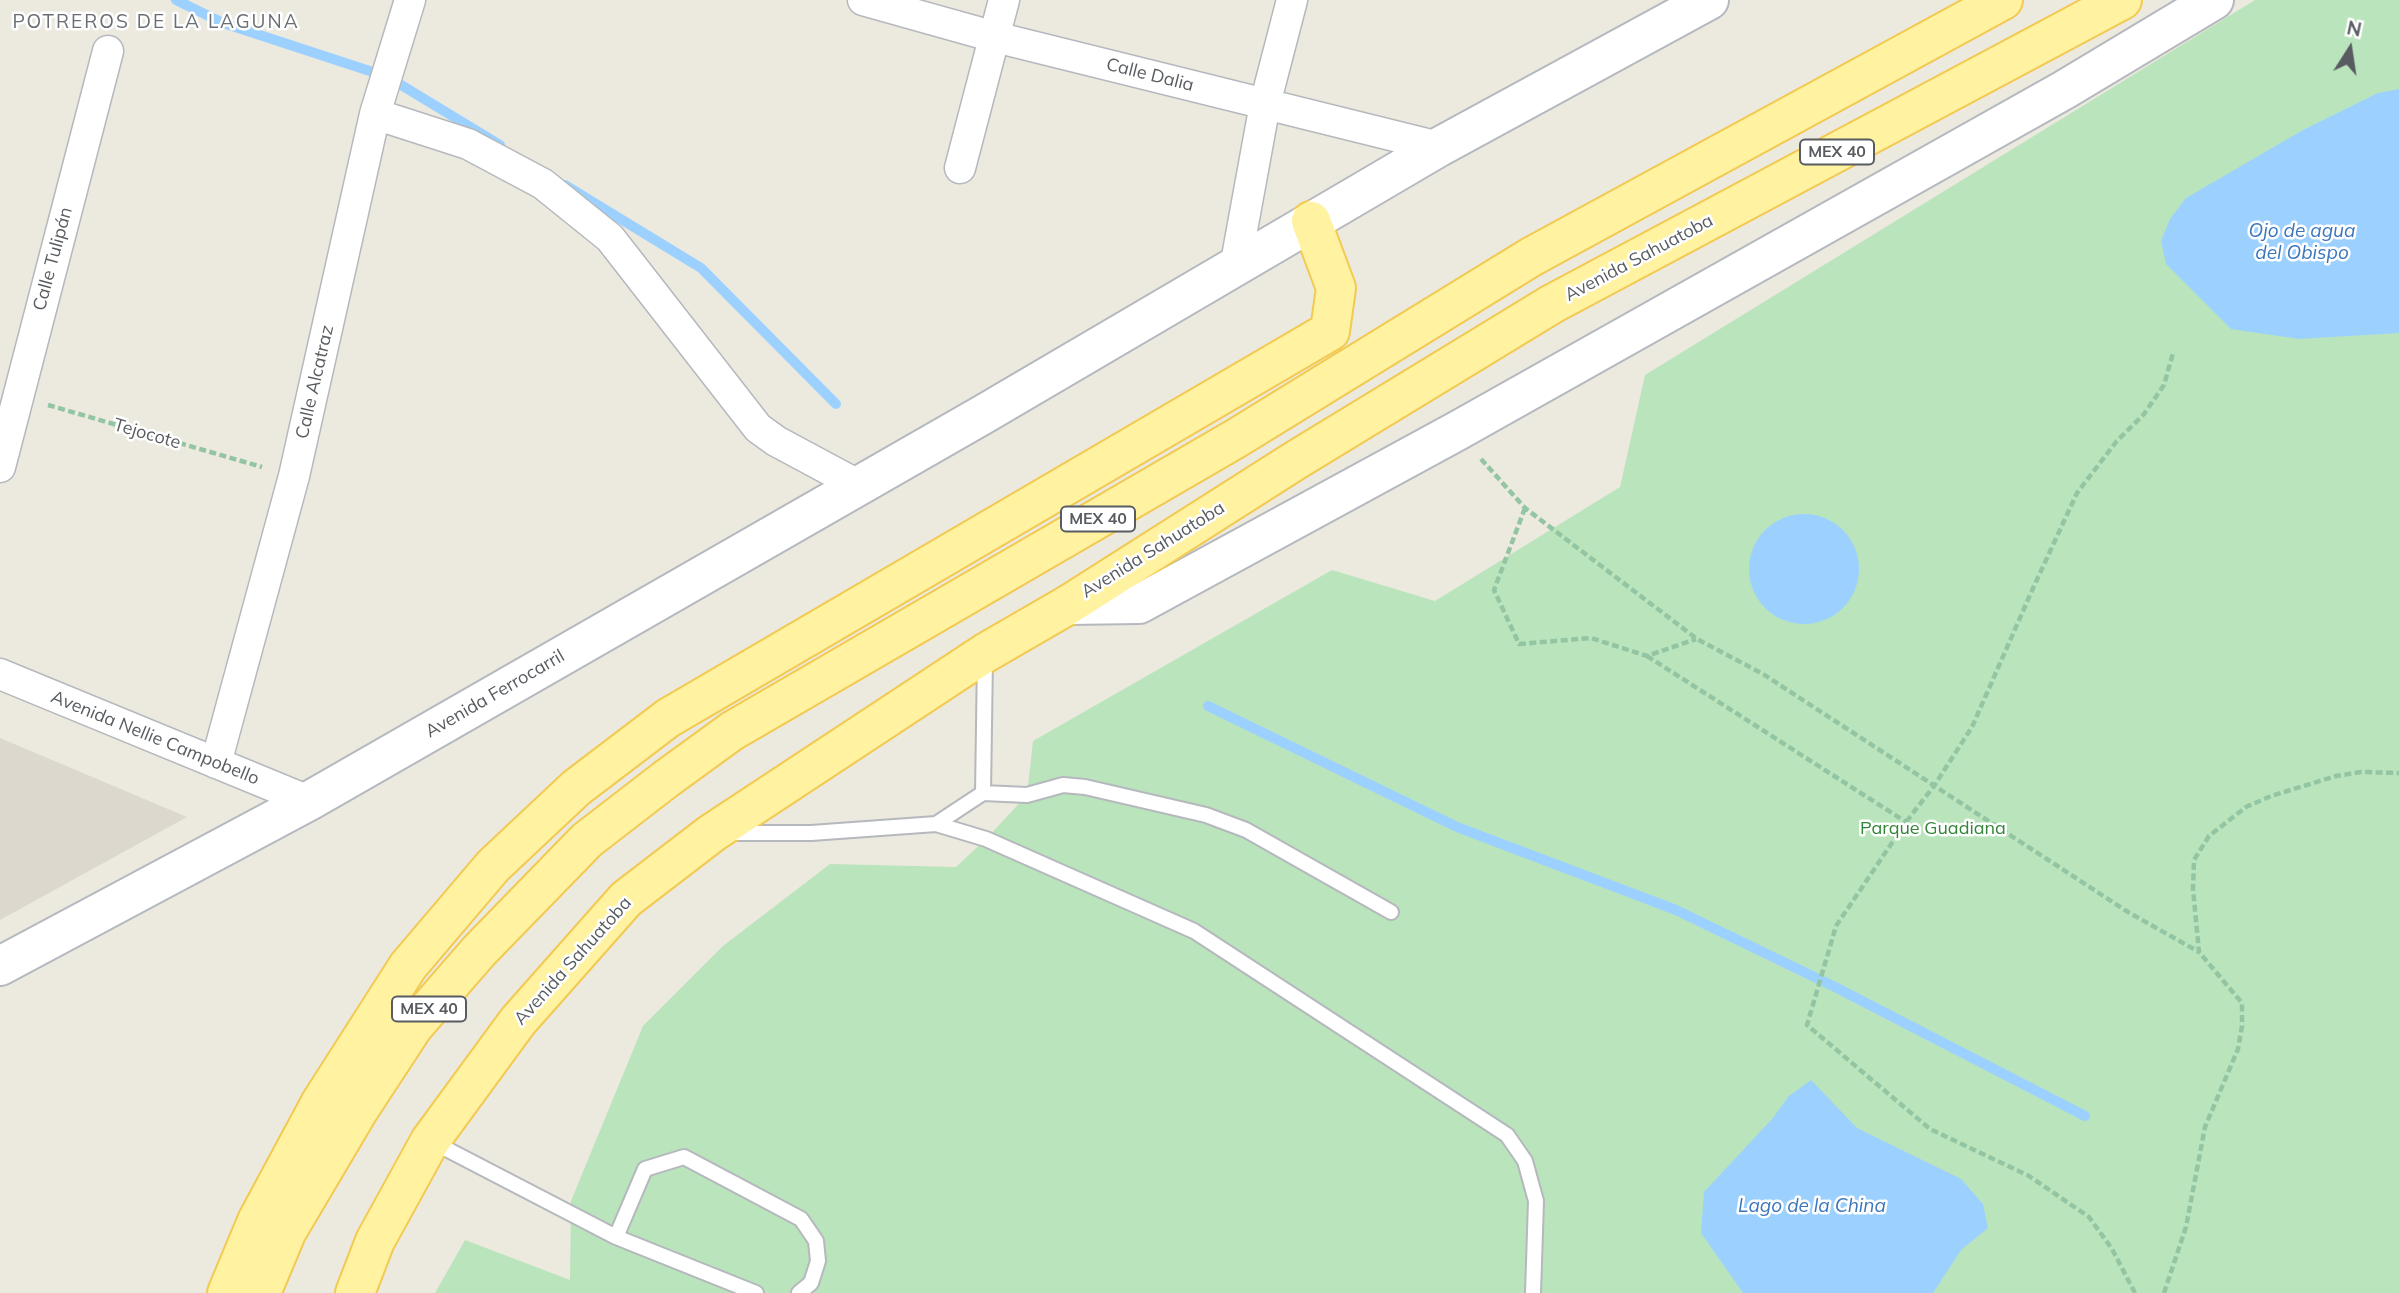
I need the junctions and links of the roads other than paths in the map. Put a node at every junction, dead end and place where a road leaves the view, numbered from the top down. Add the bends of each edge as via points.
1 (410, 0) edge
2 (863, 0) edge
3 (1004, 0) edge
4 (1292, 0) edge
5 (1709, 0) edge
6 (2003, 0) edge
7 (2122, 0) edge
8 (2214, 0) edge
9 (995, 37) junction
10 (108, 51) dead end
11 (1265, 104) junction
12 (375, 114) junction
13 (1438, 147) junction
14 (960, 168) dead end
15 (1311, 221) junction
16 (1235, 268) junction
17 (8, 394) edge
18 (0, 467) edge
19 (858, 485) junction
20 (1068, 605) junction
21 (985, 653) junction
22 (0, 674) edge
23 (216, 762) junction
24 (983, 793) junction
25 (309, 801) junction
26 (936, 824) junction
27 (712, 833) junction
28 (1391, 912) dead end
29 (0, 966) edge
30 (430, 1141) junction
31 (616, 1237) junction
32 (228, 1293) edge
33 (261, 1293) edge
34 (355, 1293) edge
35 (756, 1293) edge
36 (799, 1293) edge
37 (1532, 1293) edge

1 - 12 street, Calle Alcatraz
2 - 9 street, Calle Dalia
3 - 9 street
4 - 11 street
5 - 13 street
6 - 33 main road, MEX 40 via 1531,257 1235,439 732,731 587,840 413,1027 287,1231
7 - 20 main road, Avenida Sahuatoba / MEX 40 via 1552,304
8 - 20 street via 2064,90 1139,604
9 - 11 street, Calle Dalia
9 - 14 street
10 - 17 street, Calle Tulipán
11 - 13 street, Calle Dalia
11 - 16 street
12 - 19 street via 468,144 543,184 610,239 758,428
12 - 23 street, Calle Alcatraz via 294,476
13 - 15 street
15 - 16 street
15 - 32 main road via 1336,288 1330,331 668,718 576,788 493,866 408,967 321,1102 257,1221
16 - 19 street, Avenida Ferrocarril
17 - 18 street, Calle Tulipán
19 - 25 street, Avenida Ferrocarril
20 - 21 main road, Avenida Sahuatoba / MEX 40
21 - 24 lane
21 - 27 main road, Avenida Sahuatoba / MEX 40
22 - 23 street, Avenida Nellie Campobello
23 - 25 street, Avenida Nellie Campobello
24 - 26 lane
24 - 28 lane via 1027,794 1063,785 1085,787 1206,816 1246,830
25 - 29 street, Avenida Ferrocarril
26 - 27 lane via 811,833
26 - 37 lane via 986,839 1194,931 1507,1135 1525,1161 1536,1201
27 - 30 main road, Avenida Sahuatoba / MEX 40 via 626,900 518,1021
30 - 31 lane
30 - 34 main road, Avenida Sahuatoba / MEX 40 via 375,1241
31 - 35 lane
31 - 36 lane via 645,1169 684,1157 800,1219 816,1241 818,1261 811,1283

